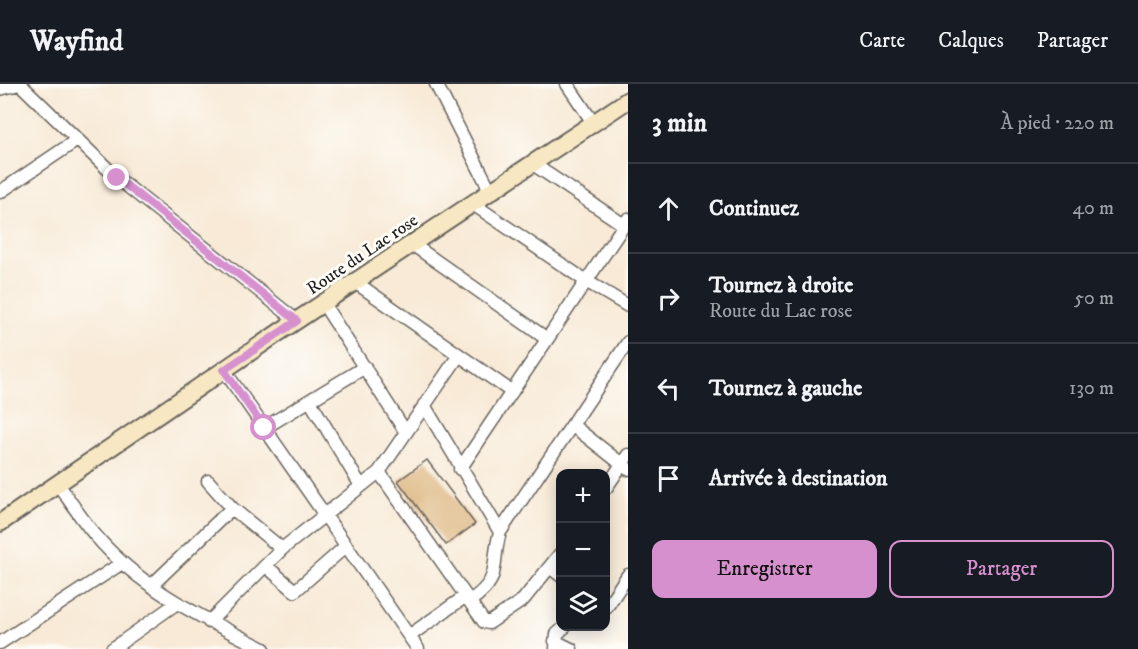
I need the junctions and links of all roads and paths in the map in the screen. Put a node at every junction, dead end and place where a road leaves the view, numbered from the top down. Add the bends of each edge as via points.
1 (20, 84) edge
2 (436, 84) edge
3 (567, 84) edge
4 (0, 89) edge
5 (628, 100) edge
6 (594, 124) junction
7 (77, 140) junction
8 (533, 164) junction
9 (0, 192) edge
10 (491, 192) junction
11 (473, 204) junction
12 (626, 222) edge
13 (412, 244) junction
14 (586, 281) junction
15 (354, 282) junction
16 (323, 303) junction
17 (628, 306) edge
18 (297, 321) junction
19 (547, 339) junction
20 (628, 342) edge
21 (459, 355) junction
22 (365, 367) junction
23 (224, 370) junction
24 (512, 392) junction
25 (310, 401) junction
26 (423, 405) junction
27 (572, 425) junction
28 (264, 428) junction
29 (405, 430) junction
30 (626, 463) edge
31 (460, 469) junction
32 (379, 472) junction
33 (208, 481) dead end
34 (610, 483) edge
35 (58, 484) junction
36 (361, 486) junction
37 (232, 507) junction
38 (324, 514) junction
39 (0, 523) edge
40 (500, 532) junction
41 (346, 546) junction
42 (282, 549) junction
43 (122, 563) junction
44 (266, 566) junction
45 (556, 572) edge
46 (628, 575) edge
47 (151, 586) junction
48 (468, 599) junction
49 (610, 602) edge
50 (177, 603) junction
51 (209, 622) junction
52 (561, 631) edge
53 (409, 636) junction
54 (0, 643) edge
55 (556, 645) edge
56 (112, 649) edge
57 (264, 649) edge
58 (418, 649) edge
59 (571, 649) edge

1 - 4 street
1 - 7 street
2 - 10 street
3 - 6 street
5 - 6 main road, Route du Lac rose
6 - 8 main road, Route du Lac rose
7 - 9 street
7 - 18 street via 117,178
8 - 10 main road, Route du Lac rose
8 - 12 street
10 - 11 main road, Route du Lac rose
11 - 13 main road, Route du Lac rose
11 - 14 street
12 - 14 street
13 - 15 main road, Route du Lac rose
13 - 19 street
14 - 17 street
14 - 19 street
15 - 16 main road, Route du Lac rose
15 - 21 street
16 - 18 main road, Route du Lac rose
16 - 22 street
18 - 23 main road, Route du Lac rose
19 - 24 street
20 - 27 street
21 - 24 street
21 - 26 street
22 - 25 street
22 - 29 street
23 - 28 street
23 - 35 main road, Route du Lac rose
24 - 31 street
25 - 28 street
25 - 36 street
26 - 29 street
26 - 31 street
27 - 30 street
27 - 40 street
28 - 38 street
29 - 32 street
30 - 34 street
31 - 40 street
32 - 36 street
32 - 48 street
33 - 37 street
35 - 39 main road, Route du Lac rose
35 - 43 street via 95,536
36 - 38 street
37 - 42 street
37 - 47 street
38 - 41 street
38 - 42 street
40 - 48 street via 491,583
41 - 44 street via 295,591
41 - 53 street
42 - 44 street
43 - 47 street
43 - 54 street
44 - 51 street
45 - 48 street via 489,623 480,619
46 - 49 street
47 - 50 street
48 - 53 street
50 - 51 street
50 - 56 street
51 - 57 street
52 - 55 street
53 - 58 street
55 - 59 street

